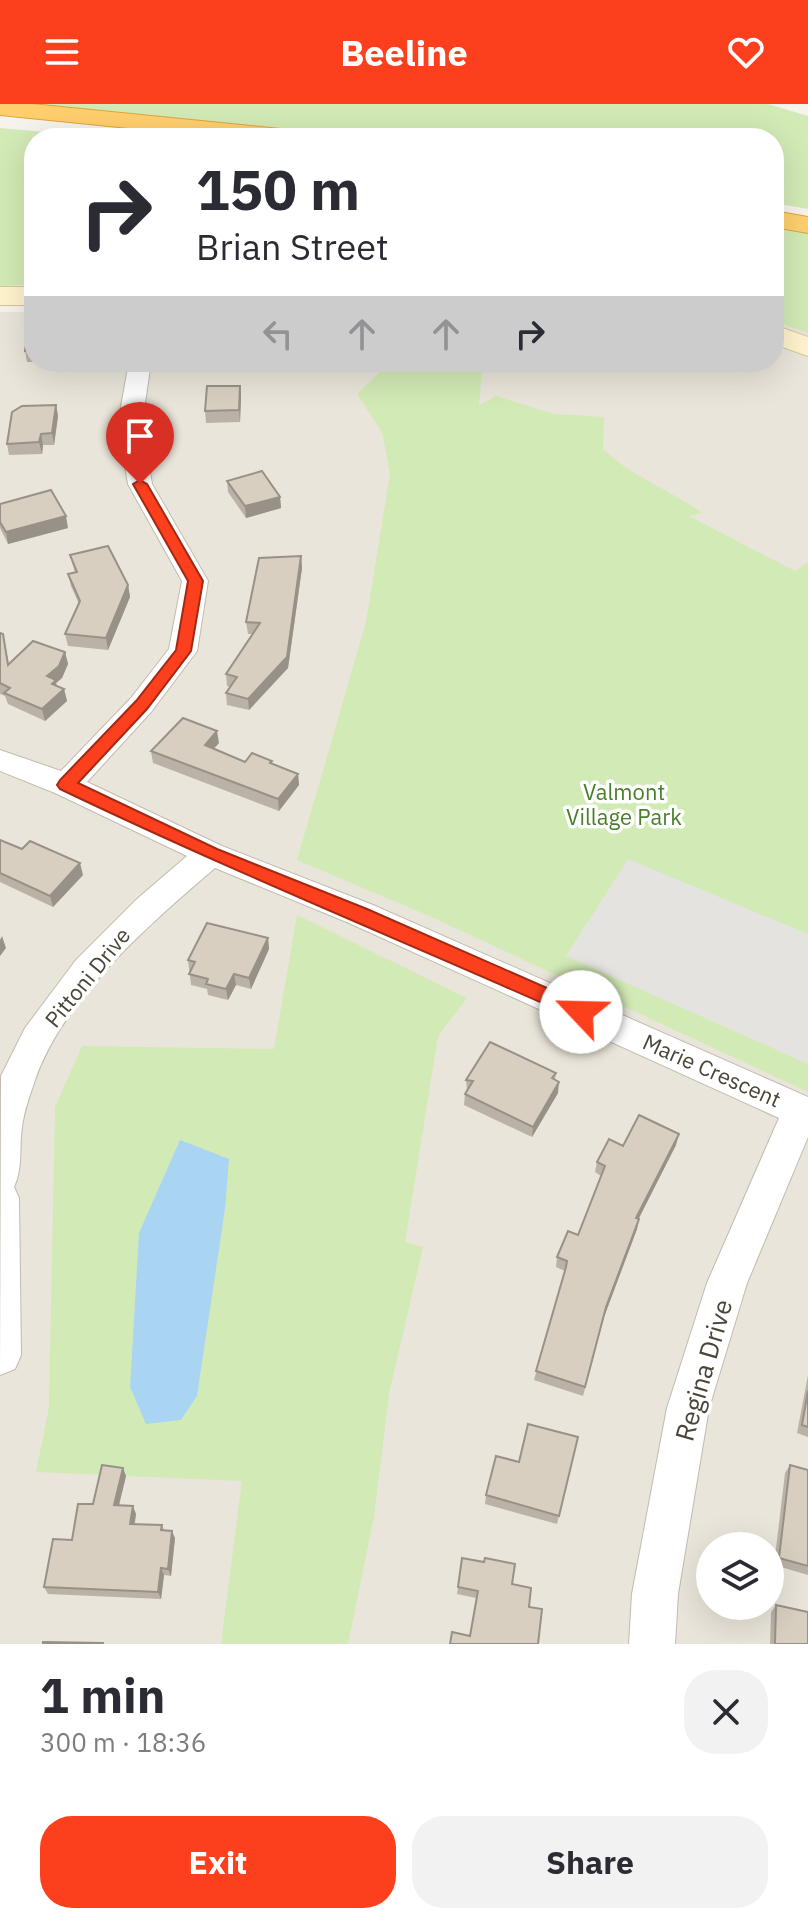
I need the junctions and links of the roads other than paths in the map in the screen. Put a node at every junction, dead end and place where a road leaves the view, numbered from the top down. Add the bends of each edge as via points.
1 (0, 108) edge
2 (0, 119) edge
3 (94, 128) edge
4 (200, 128) edge
5 (784, 207) edge
6 (808, 211) edge
7 (784, 221) edge
8 (808, 225) edge
9 (0, 296) edge
10 (24, 296) edge
11 (784, 338) edge
12 (808, 347) edge
13 (138, 372) edge
14 (0, 760) edge
15 (66, 785) junction
16 (211, 854) junction
17 (804, 1112) edge
18 (0, 1176) edge
19 (0, 1198) edge
20 (0, 1355) edge
21 (652, 1644) edge

1 - 4 highway
2 - 3 highway
5 - 6 highway
7 - 8 highway
9 - 10 main road
11 - 12 main road
13 - 15 street via 130,423 140,484 195,581 183,651
14 - 15 street, Marie Crescent
15 - 16 street, Marie Crescent
16 - 17 street, Marie Crescent via 361,914
16 - 18 street, Pittoni Drive via 133,919 53,1011 6,1115
17 - 21 street, Regina Drive via 727,1283 688,1408 655,1594
19 - 20 street

